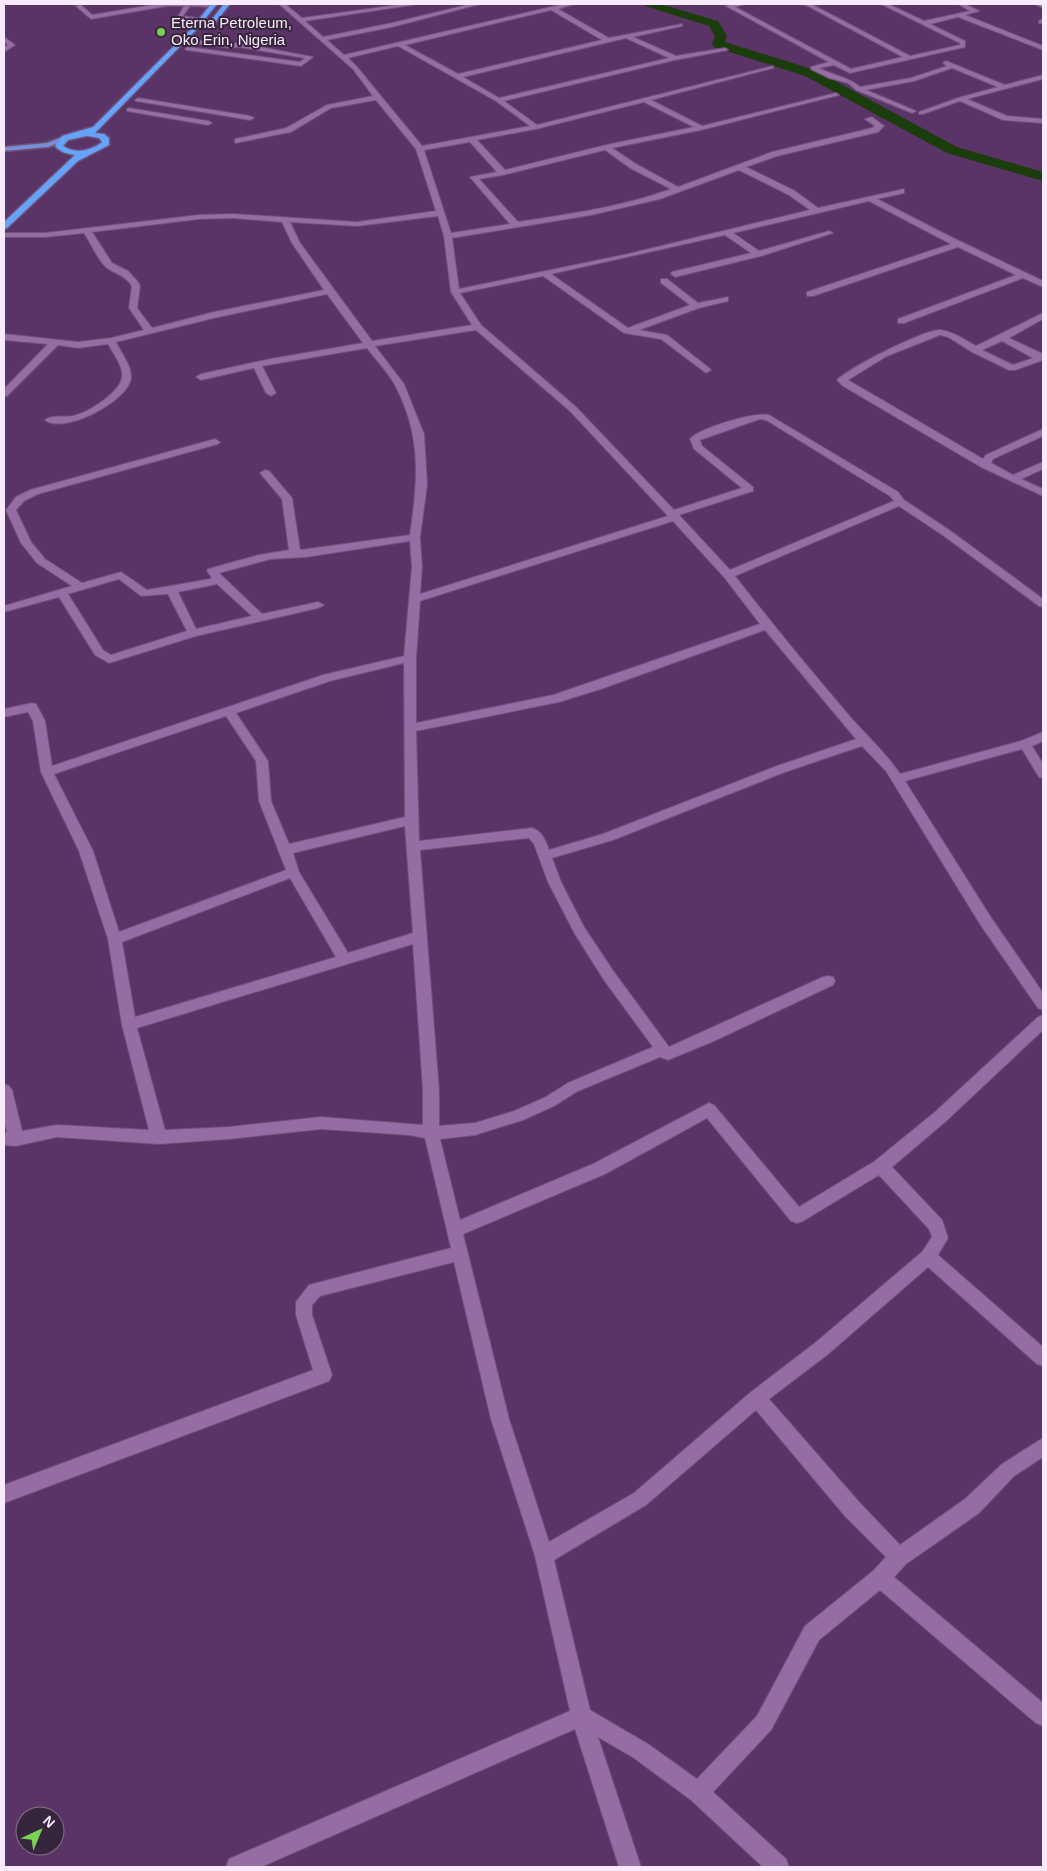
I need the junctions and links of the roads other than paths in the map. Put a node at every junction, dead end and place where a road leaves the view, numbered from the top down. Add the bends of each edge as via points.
1 (108, 4) edge
2 (185, 4) edge
3 (227, 4) edge
4 (282, 4) edge
5 (477, 4) edge
6 (570, 4) edge
7 (742, 4) edge
8 (807, 4) edge
9 (884, 4) edge
10 (961, 4) edge
11 (1038, 4) edge
12 (214, 5) edge
13 (408, 5) edge
14 (728, 5) edge
15 (79, 6) dead end
16 (1043, 6) edge
17 (552, 10) junction
18 (112, 13) junction
19 (958, 15) junction
20 (430, 17) junction
21 (202, 20) junction
22 (301, 20) junction
23 (924, 24) junction
24 (680, 25) dead end
25 (206, 29) dead end
26 (200, 36) dead end
27 (626, 36) junction
28 (4, 39) edge
29 (323, 39) junction
30 (607, 40) junction
31 (195, 42) junction
32 (398, 44) junction
33 (1043, 48) edge
34 (188, 49) junction
35 (4, 50) edge
36 (725, 50) dead end
37 (924, 55) junction
38 (182, 56) dead end
39 (344, 57) junction
40 (907, 57) junction
41 (675, 58) junction
42 (833, 62) junction
43 (952, 66) junction
44 (771, 67) dead end
45 (457, 76) junction
46 (1043, 77) edge
47 (1004, 87) junction
48 (858, 89) junction
49 (145, 93) dead end
50 (836, 95) dead end
51 (379, 97) junction
52 (644, 99) junction
53 (960, 99) junction
54 (138, 100) junction
55 (498, 100) junction
56 (912, 111) dead end
57 (126, 112) joint
58 (250, 118) dead end
59 (869, 118) dead end
60 (932, 120) dead end
61 (1043, 121) edge
62 (208, 123) dead end
63 (536, 127) junction
64 (701, 128) junction
65 (109, 129) dead end
66 (77, 135) junction
67 (65, 138) junction
68 (104, 138) junction
69 (473, 140) junction
70 (238, 141) dead end
71 (606, 147) junction
72 (62, 149) junction
73 (420, 149) junction
74 (4, 151) edge
75 (85, 152) junction
76 (58, 160) dead end
77 (740, 167) junction
78 (503, 172) junction
79 (678, 190) junction
80 (901, 191) dead end
81 (868, 198) junction
82 (815, 210) junction
83 (442, 213) junction
84 (286, 221) junction
85 (516, 225) junction
86 (4, 226) edge
87 (87, 231) junction
88 (725, 232) junction
89 (828, 233) dead end
90 (4, 235) edge
91 (448, 236) junction
92 (958, 244) junction
93 (758, 254) junction
94 (545, 274) junction
95 (675, 274) dead end
96 (1022, 275) junction
97 (664, 281) dead end
98 (1043, 284) edge
99 (329, 291) junction
100 (456, 292) junction
101 (810, 294) dead end
102 (725, 299) dead end
103 (696, 306) junction
104 (1043, 316) edge
105 (901, 321) dead end
106 (478, 327) junction
107 (628, 331) junction
108 (150, 332) junction
109 (4, 337) edge
110 (1002, 338) junction
111 (111, 341) junction
112 (56, 342) junction
113 (370, 344) junction
114 (975, 350) junction
115 (1042, 357) edge
116 (257, 365) junction
117 (706, 370) dead end
118 (202, 377) dead end
119 (271, 393) dead end
120 (4, 394) edge
121 (50, 420) dead end
122 (1043, 432) edge
123 (215, 442) dead end
124 (985, 465) junction
125 (1043, 465) edge
126 (265, 473) dead end
127 (1013, 479) junction
128 (1043, 493) edge
129 (900, 502) junction
130 (674, 516) junction
131 (414, 537) junction
132 (295, 552) junction
133 (728, 575) junction
134 (218, 579) junction
135 (80, 586) junction
136 (171, 589) junction
137 (61, 591) junction
138 (416, 599) junction
139 (1043, 604) edge
140 (318, 605) dead end
141 (4, 609) edge
142 (259, 617) junction
143 (767, 625) junction
144 (194, 633) junction
145 (410, 658) junction
146 (229, 712) junction
147 (4, 713) edge
148 (411, 728) junction
149 (1043, 736) edge
150 (864, 741) junction
151 (1025, 744) junction
152 (47, 772) junction
153 (1043, 774) edge
154 (898, 779) junction
155 (411, 820) junction
156 (413, 846) junction
157 (285, 850) junction
158 (545, 856) junction
159 (293, 872) junction
160 (421, 936) junction
161 (115, 939) junction
162 (345, 960) junction
163 (828, 981) dead end
164 (1043, 1004) edge
165 (1043, 1021) edge
166 (129, 1025) junction
167 (661, 1050) junction
168 (4, 1090) edge
169 (431, 1132) junction
170 (159, 1137) junction
171 (10, 1139) edge
172 (881, 1166) junction
173 (454, 1230) junction
174 (459, 1252) junction
175 (928, 1257) junction
176 (1043, 1358) edge
177 (757, 1398) junction
178 (1043, 1447) edge
179 (4, 1494) edge
180 (544, 1556) junction
181 (899, 1557) junction
182 (880, 1578) junction
183 (581, 1716) junction
184 (1043, 1716) edge
185 (698, 1794) junction
186 (237, 1867) edge
187 (630, 1867) edge
188 (778, 1867) edge

1 - 18 street
2 - 12 street
2 - 18 street
2 - 21 street via 187,6 179,18
3 - 25 highway
4 - 22 street
5 - 20 street
6 - 17 street
7 - 14 street
8 - 40 street
9 - 23 street
10 - 19 street via 976,11
11 - 16 street
12 - 21 highway
13 - 20 street
13 - 22 street
14 - 42 street
15 - 18 street via 92,17
17 - 30 street
17 - 32 street
19 - 23 street
19 - 33 street
20 - 29 street
21 - 66 highway via 96,129
22 - 29 street
23 - 37 street via 963,42 962,46
24 - 27 street
26 - 31 highway
27 - 30 street
27 - 41 street
28 - 35 street via 12,45
29 - 39 street
30 - 45 street via 518,64
31 - 34 highway
31 - 34 street via 238,44 310,57 301,64
32 - 39 street
32 - 45 street
34 - 38 highway
36 - 41 street
37 - 40 street
37 - 43 street
39 - 51 street
40 - 42 street via 850,71
41 - 55 street
42 - 48 street via 813,68 850,82
43 - 47 street
43 - 48 street via 912,80
44 - 52 street
45 - 55 street
46 - 47 street
47 - 53 street
48 - 56 street
49 - 54 highway
50 - 64 street
51 - 70 street via 329,106 288,130
51 - 73 street
52 - 63 street
52 - 64 street
53 - 60 street via 924,112
53 - 61 street via 1006,118
54 - 57 highway
54 - 58 street
55 - 63 street
57 - 62 street
59 - 77 street via 880,126 875,130 775,154
63 - 69 street
64 - 71 street
65 - 68 highway
66 - 67 highway
66 - 68 highway via 93,134
67 - 72 highway via 59,144
67 - 74 main road
68 - 75 highway via 104,146
69 - 73 street
69 - 78 street
71 - 78 street
71 - 79 street
72 - 74 main road
72 - 75 highway
72 - 76 highway via 64,156
73 - 83 street
75 - 86 highway
77 - 79 street
77 - 82 street via 792,193
78 - 85 street via 474,177
79 - 85 street via 591,213
80 - 81 street
81 - 82 street
81 - 92 street
82 - 88 street
83 - 84 street via 357,224
83 - 91 street
84 - 87 street via 209,216
84 - 99 street via 296,243
85 - 91 street
87 - 90 street
87 - 108 street via 109,265 134,282 133,308
88 - 93 street
88 - 94 street
89 - 93 street
91 - 100 street
92 - 96 street
92 - 101 street
93 - 95 street
94 - 100 street
94 - 107 street
96 - 98 street
96 - 105 street
97 - 103 street
99 - 108 street
99 - 113 street
100 - 106 street
102 - 103 street
103 - 107 street
104 - 110 street
106 - 113 street
106 - 130 street via 573,409
107 - 117 street via 664,337
108 - 111 street
109 - 112 street
110 - 114 street
110 - 115 street
111 - 112 street via 78,345
111 - 121 street via 128,375 127,382 90,414 74,419
112 - 120 street
113 - 116 street
113 - 131 street via 399,384 419,434 422,485
114 - 115 street via 1012,368
114 - 124 street via 952,335 939,332 884,354 842,380
116 - 118 street
116 - 119 street
122 - 124 street via 989,457
123 - 135 street via 34,492 20,499 11,510 26,544 41,561
124 - 127 street
125 - 127 street
126 - 132 street via 286,498
127 - 128 street
129 - 130 street via 889,490 769,418 760,416 695,439 697,446 748,489
129 - 133 street
129 - 139 street
130 - 133 street
130 - 138 street
131 - 132 street via 306,554
131 - 138 street
132 - 134 street via 212,571
133 - 143 street
134 - 136 street
134 - 142 street
135 - 136 street via 121,575 145,594
135 - 137 street
136 - 144 street
137 - 141 street
137 - 144 street via 99,652 109,659
138 - 145 street
140 - 142 street
142 - 144 street
143 - 148 street via 555,699
143 - 150 street
145 - 146 street via 327,678
145 - 148 street
146 - 152 street
146 - 157 street via 262,761 264,801
147 - 152 street via 32,707 39,721
148 - 155 street
149 - 151 street
150 - 154 street
150 - 158 street via 781,769 608,837
151 - 153 street
151 - 154 street
152 - 161 street via 86,851
154 - 164 street via 985,920
155 - 156 street
155 - 157 street
156 - 158 street via 532,833 540,842
156 - 160 street
157 - 159 street
158 - 167 street via 590,950
159 - 161 street
159 - 162 street
160 - 162 street
160 - 169 street
161 - 166 street
162 - 166 street
163 - 167 street via 710,1037 668,1054
165 - 172 street via 940,1117
166 - 170 street
167 - 169 street via 573,1087 518,1116 475,1129
168 - 171 street
169 - 170 street via 321,1124
169 - 173 street
170 - 171 street via 57,1131
172 - 173 street via 797,1216 709,1109 599,1169
172 - 175 street via 936,1225 940,1238
173 - 174 street
174 - 179 street via 315,1290 304,1302 304,1315 323,1375
174 - 180 street via 500,1419
175 - 176 street
175 - 177 street via 821,1349
177 - 180 street via 640,1499
177 - 181 street via 852,1509
178 - 181 street via 1008,1470 972,1506
180 - 183 street
181 - 182 street
182 - 184 street
182 - 185 street via 812,1634 764,1723
183 - 185 street via 640,1751
183 - 186 street
183 - 187 street
185 - 188 street

